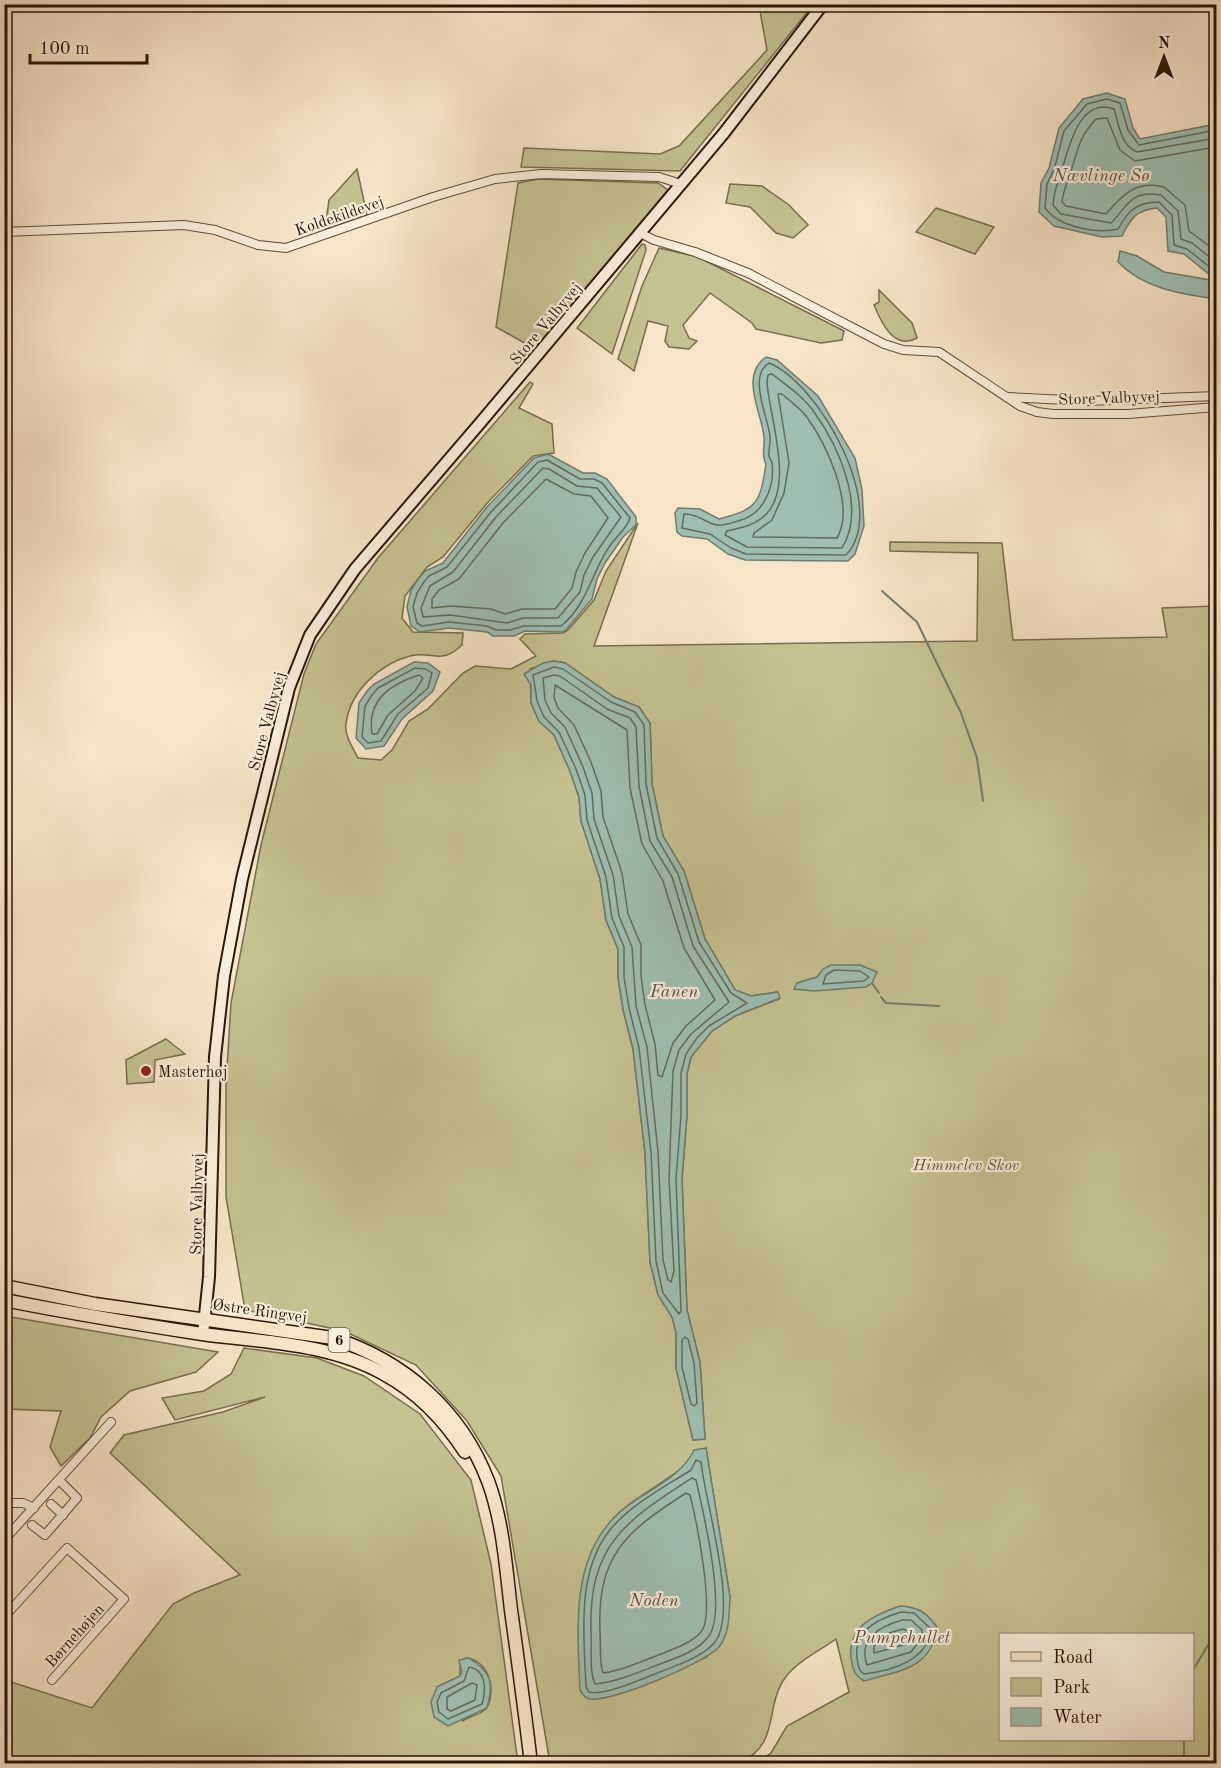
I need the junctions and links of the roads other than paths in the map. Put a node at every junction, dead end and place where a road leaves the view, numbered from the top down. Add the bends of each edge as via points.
1 (823, 4) edge
2 (681, 184) junction
3 (4, 232) edge
4 (640, 233) junction
5 (1216, 396) edge
6 (1005, 397) junction
7 (1216, 407) edge
8 (4, 1286) edge
9 (4, 1300) edge
10 (205, 1319) junction
11 (203, 1334) junction
12 (111, 1422) dead end
13 (59, 1480) junction
14 (4, 1503) edge
15 (51, 1504) dead end
16 (34, 1508) junction
17 (63, 1515) junction
18 (497, 1515) junction
19 (32, 1525) dead end
20 (4, 1540) edge
21 (4, 1617) edge
22 (52, 1680) dead end
23 (531, 1764) edge

1 - 2 street, Store Valbyvej
2 - 3 street, Koldekildevej via 658,177 541,174 495,179 286,248 258,245 215,230 183,225
2 - 4 street, Store Valbyvej
4 - 6 street, Store Valbyvej via 748,273 884,344 903,350 939,352
4 - 10 street, Store Valbyvej via 355,569 327,606 299,658 242,879 224,976 215,1057
5 - 6 street, Store Valbyvej via 1088,402
6 - 7 street, Store Valbyvej via 1020,406 1053,414 1128,414
8 - 10 main road, Østre Ringvej / 6 via 95,1304
9 - 11 main road, Østre Ringvej / 6
10 - 11 street, Store Valbyvej
10 - 18 main road, Østre Ringvej / 6 via 333,1338 387,1360 436,1399 456,1423 488,1481
11 - 18 main road, Østre Ringvej / 6 via 307,1348 384,1373 411,1391 444,1424 464,1450
12 - 13 street
13 - 16 street
13 - 17 street via 77,1498
14 - 16 street via 23,1503
15 - 17 street
16 - 20 street
17 - 19 street via 45,1535
18 - 23 main road, Østre Ringvej / 6
21 - 22 street, Børnehøjen via 67,1548 124,1599

